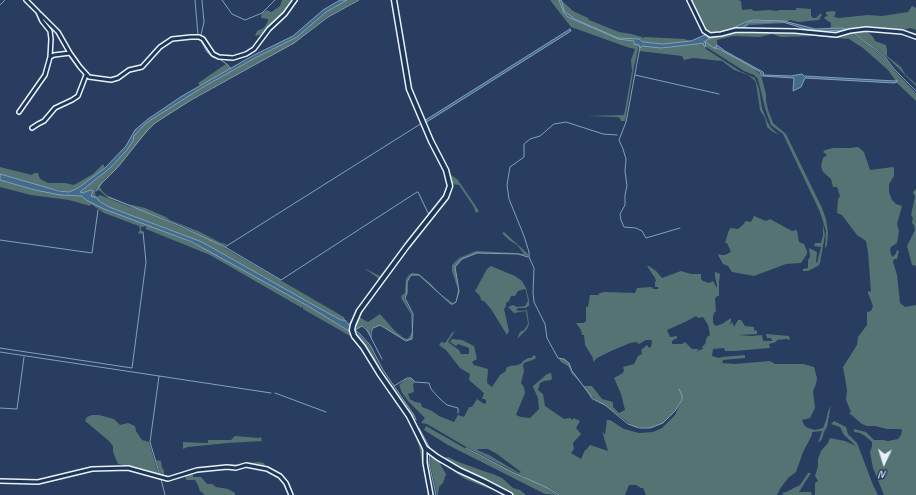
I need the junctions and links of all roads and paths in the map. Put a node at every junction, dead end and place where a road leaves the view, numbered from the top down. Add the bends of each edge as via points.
1 (26, 0) edge
2 (295, 0) edge
3 (394, 0) edge
4 (689, 0) edge
5 (38, 12) junction
6 (916, 37) edge
7 (70, 53) junction
8 (50, 57) junction
9 (86, 75) junction
10 (19, 112) dead end
11 (32, 128) dead end
12 (425, 448) junction
13 (0, 481) edge
14 (290, 495) edge
15 (431, 495) edge
16 (510, 495) edge

1 - 5 street
2 - 9 street via 254,49 242,55 219,57 213,54 201,38 172,39 160,47 142,67 129,70 115,79
3 - 12 street via 409,89 446,170 450,186 446,197 359,311 352,330 409,416
4 - 6 street via 704,31 710,35 736,30 836,35 866,29 902,32
5 - 7 street via 58,32
5 - 8 street via 50,31
7 - 8 street
7 - 9 street
8 - 10 street via 44,75
9 - 11 street via 78,96 55,108 44,121
12 - 15 street
12 - 16 street via 459,470
13 - 14 street via 38,482 92,469 128,468 168,479 198,470 246,465 267,468 280,476 286,483

